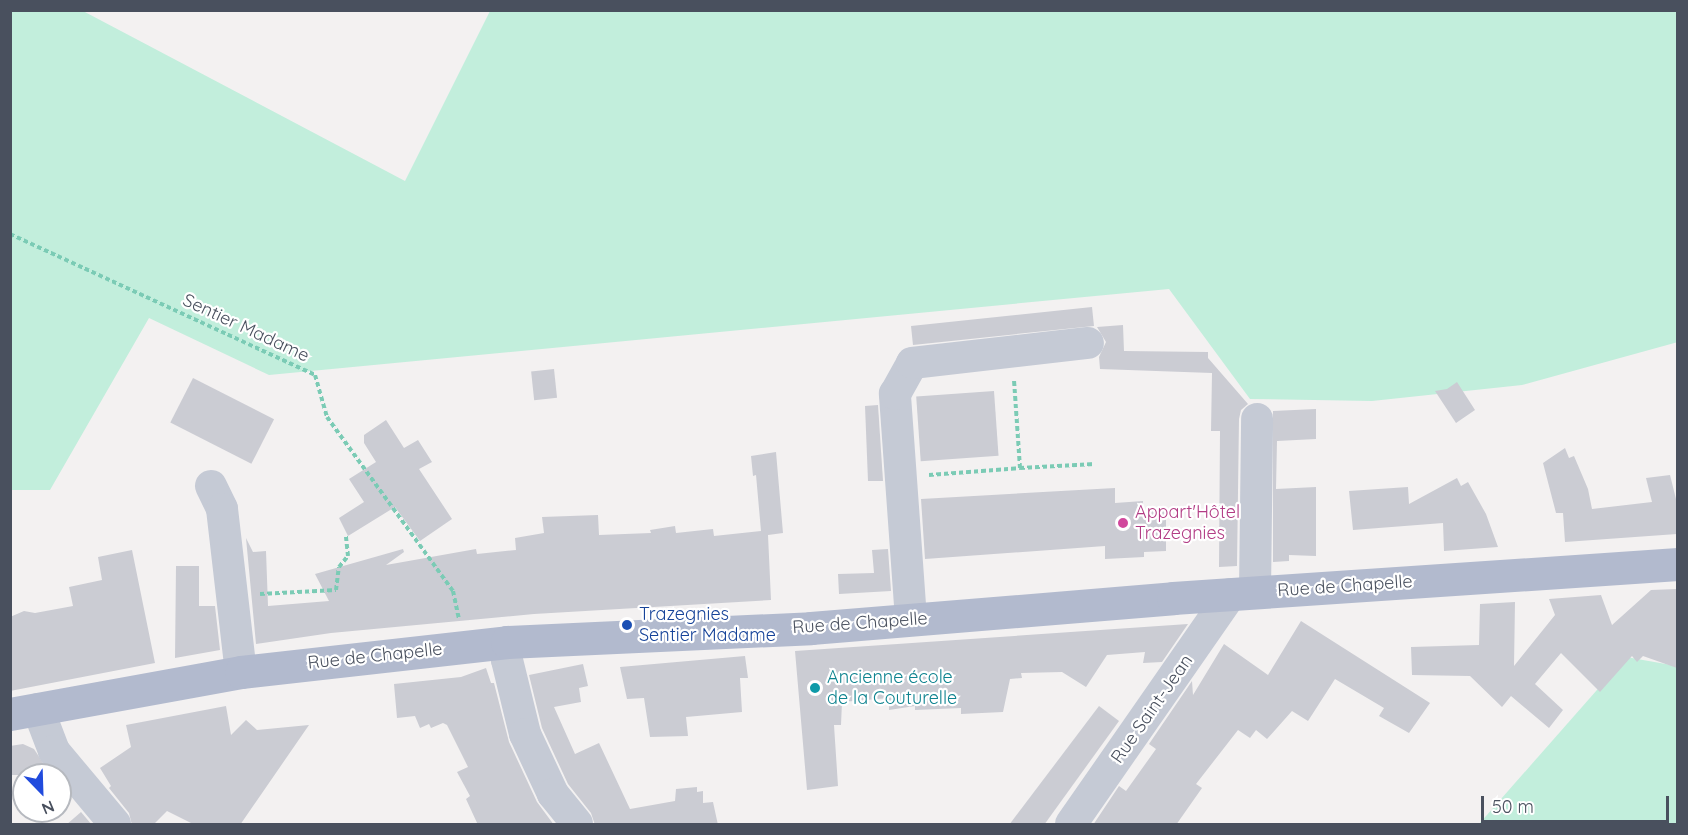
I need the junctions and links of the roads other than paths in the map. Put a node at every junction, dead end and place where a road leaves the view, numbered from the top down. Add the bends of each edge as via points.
1 (1088, 343) dead end
2 (1257, 419) dead end
3 (211, 486) dead end
4 (1677, 564) edge
5 (1243, 593) junction
6 (911, 620) junction
7 (507, 642) junction
8 (241, 672) junction
9 (24, 711) edge
10 (116, 825) edge
11 (577, 825) edge
12 (1071, 825) edge

1 - 6 street via 912,363 895,394
2 - 5 street
3 - 8 street via 222,508
4 - 5 main road, Rue de Chapelle
5 - 6 main road, Rue de Chapelle
5 - 12 street, Rue Saint-Jean
6 - 7 main road, Rue de Chapelle
7 - 8 main road, Rue de Chapelle
7 - 11 street via 507,660 525,734 553,794
8 - 9 main road, Rue de Chapelle
9 - 10 street

